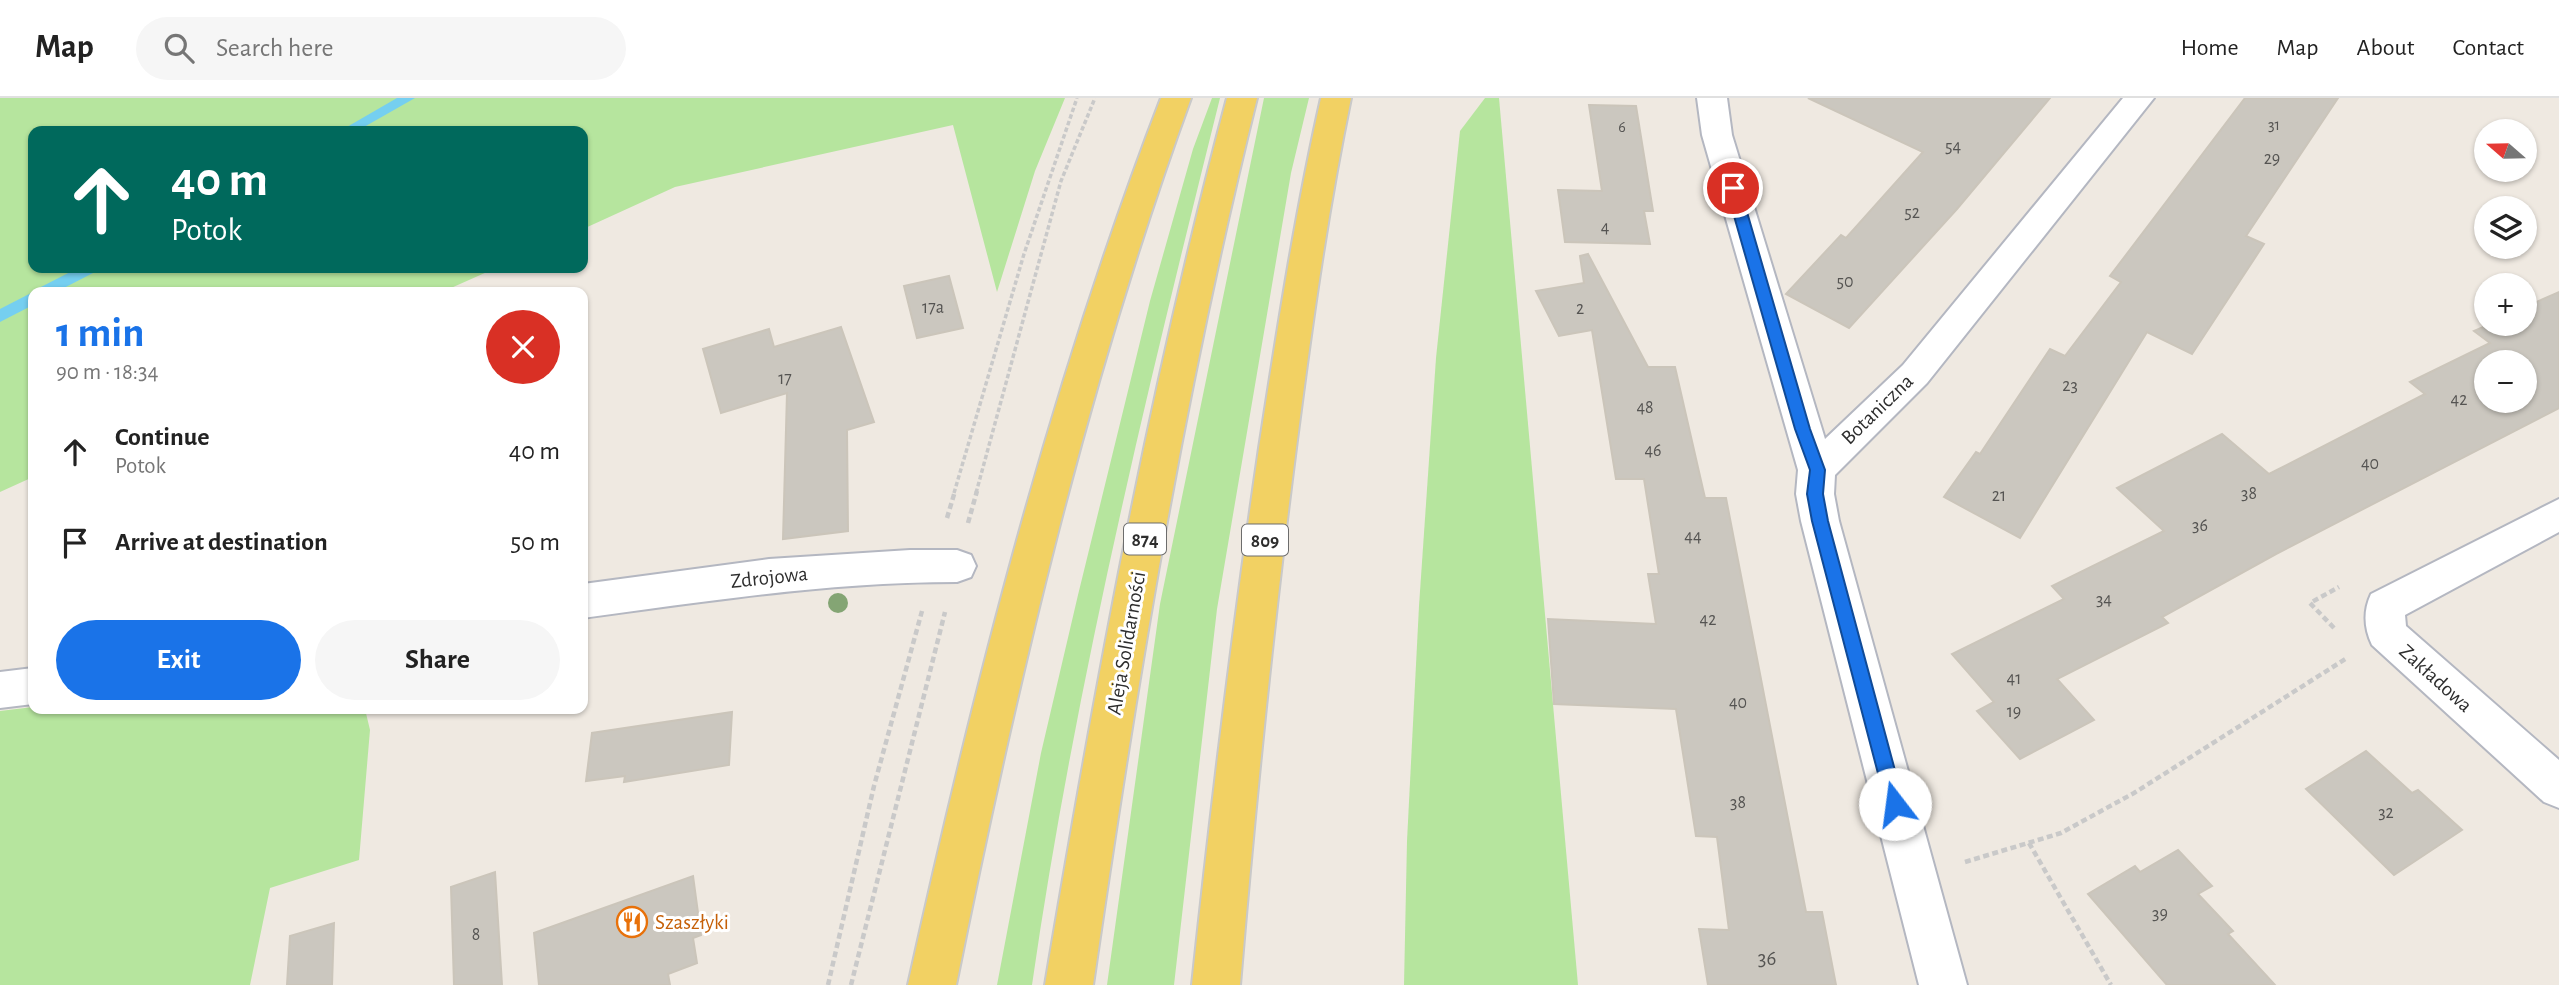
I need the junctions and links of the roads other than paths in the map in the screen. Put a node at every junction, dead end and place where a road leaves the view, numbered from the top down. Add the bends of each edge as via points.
1 (1176, 98) edge
2 (1242, 98) edge
3 (1336, 98) edge
4 (1713, 98) edge
5 (2139, 98) edge
6 (1817, 470) junction
7 (2559, 514) edge
8 (957, 566) dead end
9 (588, 600) edge
10 (28, 687) edge
11 (0, 690) edge
12 (2559, 788) edge
13 (932, 985) edge
14 (1069, 985) edge
15 (1216, 985) edge
16 (1943, 985) edge

1 - 13 main road via 1121,244 1088,352 1016,622
2 - 14 main road, Aleja Solidarności / 874 via 1169,412 1102,769
3 - 15 main road, 809 via 1295,326 1269,507
4 - 6 street via 1717,135
5 - 6 street, Botaniczna via 1915,374
6 - 16 street via 1820,521
7 - 12 street, Zakładowa via 2385,606 2386,633
8 - 9 street, Zdrojowa via 812,572
10 - 11 street

